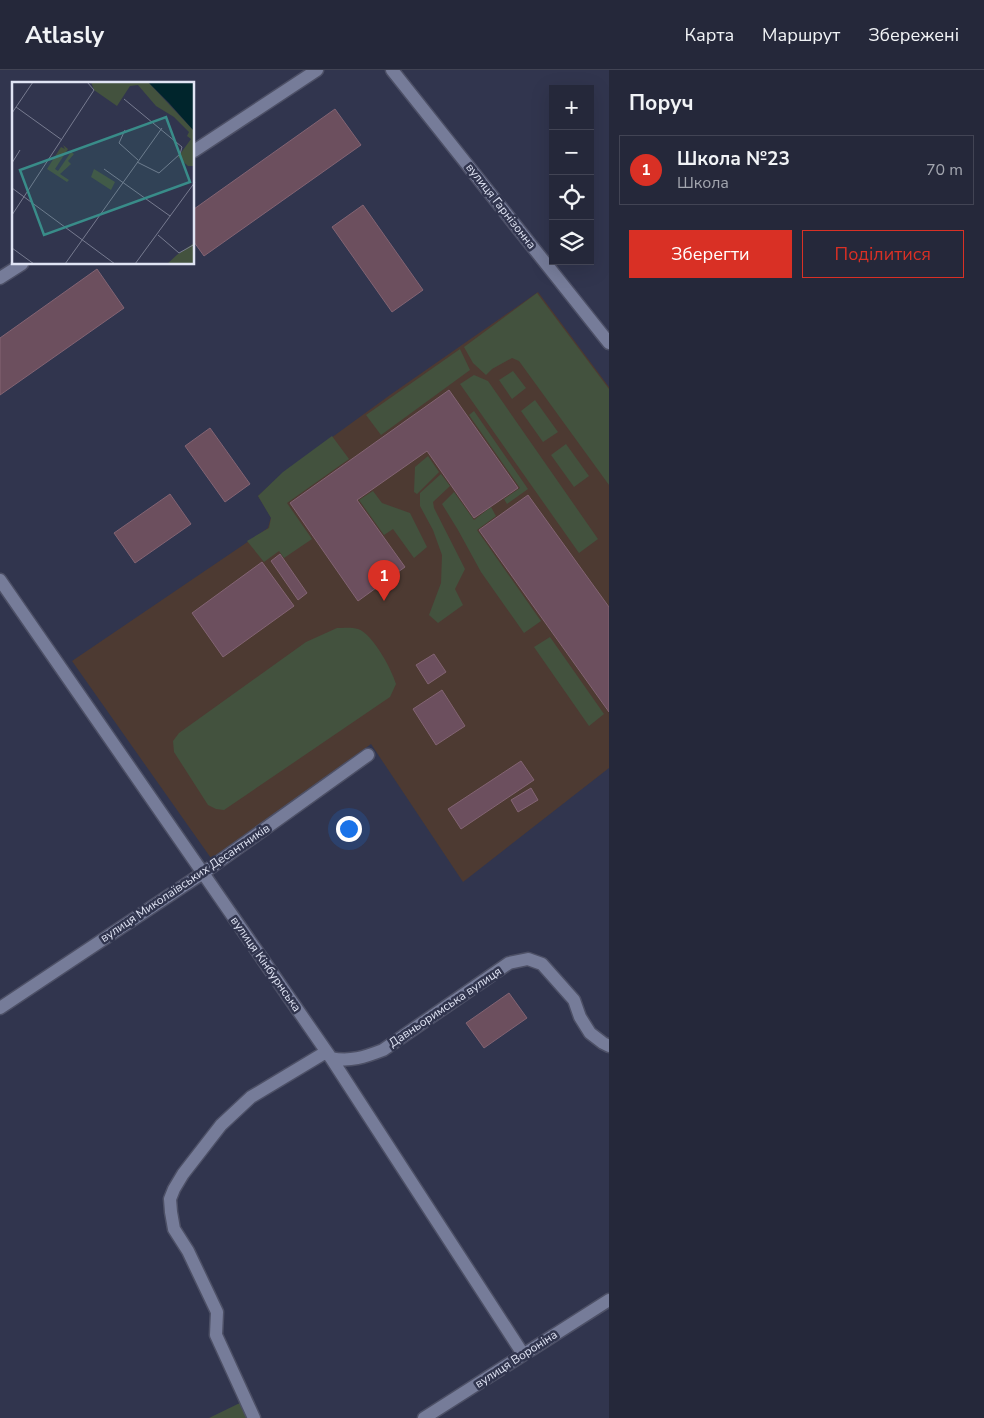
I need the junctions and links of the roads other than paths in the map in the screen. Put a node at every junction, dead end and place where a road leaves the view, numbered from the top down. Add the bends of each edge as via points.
1 (317, 70) edge
2 (392, 70) edge
3 (195, 150) edge
4 (20, 265) edge
5 (0, 278) edge
6 (609, 343) edge
7 (0, 580) edge
8 (368, 755) dead end
9 (203, 873) junction
10 (0, 1008) edge
11 (609, 1046) edge
12 (329, 1055) junction
13 (609, 1300) edge
14 (523, 1354) junction
15 (254, 1418) edge
16 (424, 1418) edge

1 - 3 street
2 - 6 street, вулиця Гарнізонна
4 - 5 street
7 - 9 street, вулиця Кінбурнська
8 - 9 street, вулиця Миколаївських Десантників
9 - 10 street, вулиця Миколаївських Десантників
9 - 12 street, вулиця Кінбурнська
11 - 12 street, Давньоримська вулиця via 590,1033 574,1000 542,964 528,959 509,963 383,1050 364,1058 340,1060
12 - 14 street, вулиця Кінбурнська
12 - 15 street via 251,1097 221,1124 183,1174 170,1199 174,1229 217,1312 216,1335
13 - 14 street, вулиця Вороніна
14 - 16 street, вулиця Вороніна

